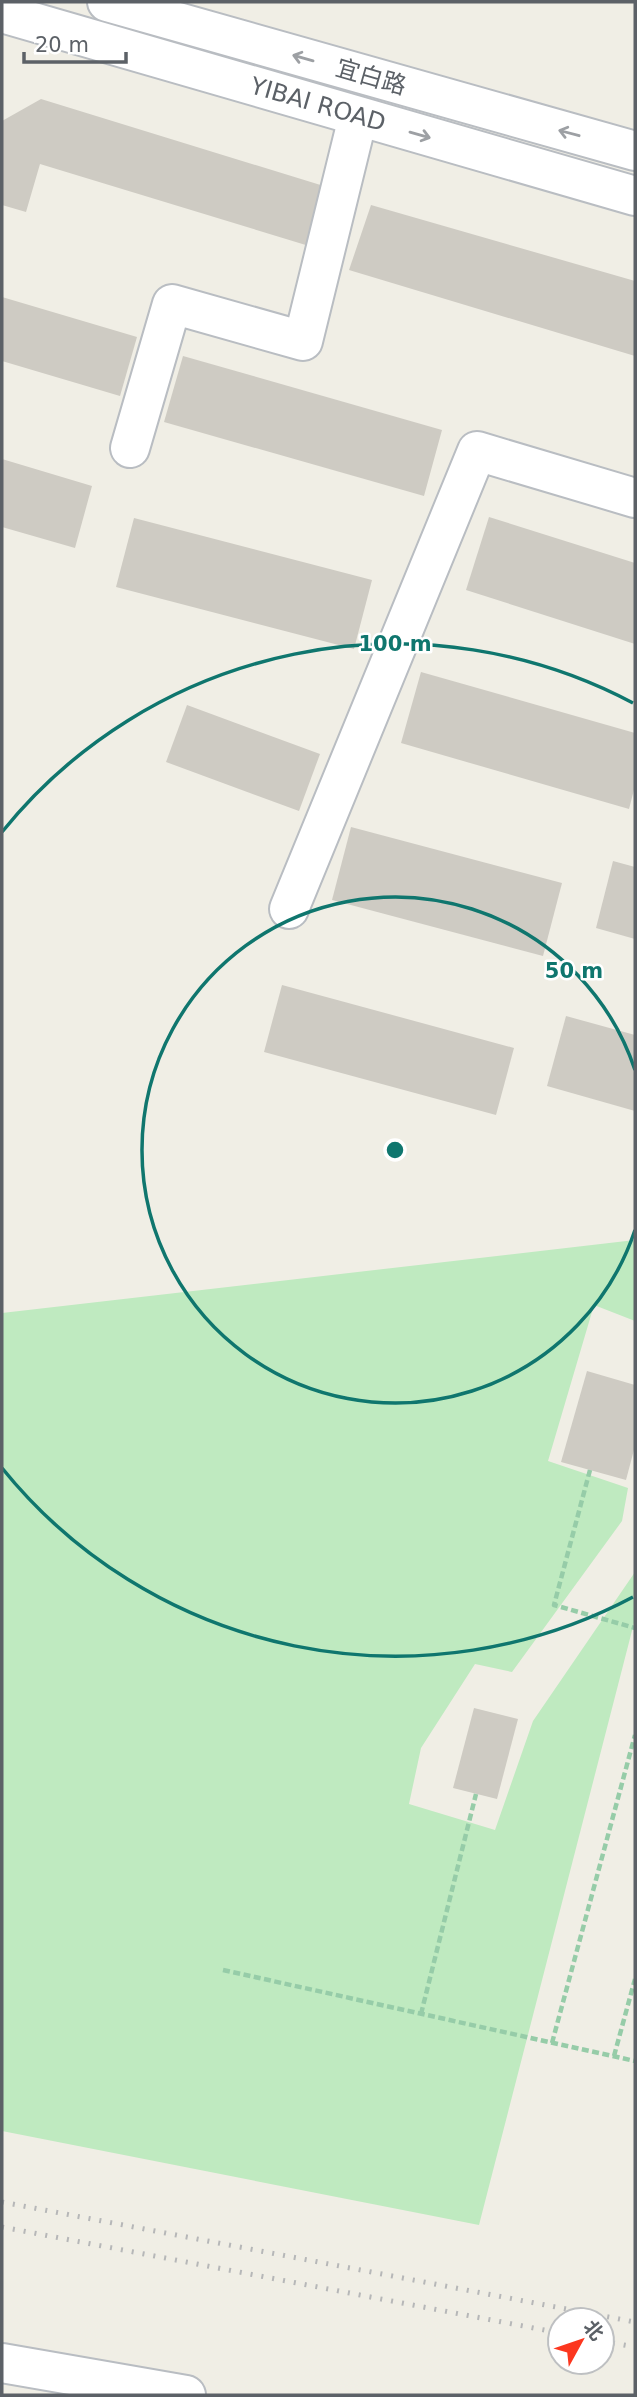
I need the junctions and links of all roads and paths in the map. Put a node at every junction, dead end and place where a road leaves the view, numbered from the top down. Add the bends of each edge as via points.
1 (107, 2) edge
2 (2, 12) edge
3 (358, 117) junction
4 (635, 151) edge
5 (635, 196) edge
6 (130, 449) dead end
7 (635, 498) edge
8 (289, 909) dead end
9 (590, 1470) dead end
10 (635, 1628) edge
11 (635, 1735) edge
12 (476, 1794) dead end
13 (223, 1970) dead end
14 (635, 1979) edge
15 (421, 2014) junction
16 (552, 2043) junction
17 (614, 2056) junction
18 (635, 2061) edge
19 (2, 2363) edge
20 (186, 2395) edge

4 -> 1 street, 宜白路
2 - 3 street, YIBAI ROAD
3 -> 5 street, YIBAI ROAD
3 - 6 street via 303,341 172,304
7 - 8 street via 477,451
9 - 10 path via 554,1605
11 - 16 path
12 - 15 path
13 - 15 path
14 - 17 path
15 - 16 path
16 - 17 path
17 - 18 path
19 - 20 street

